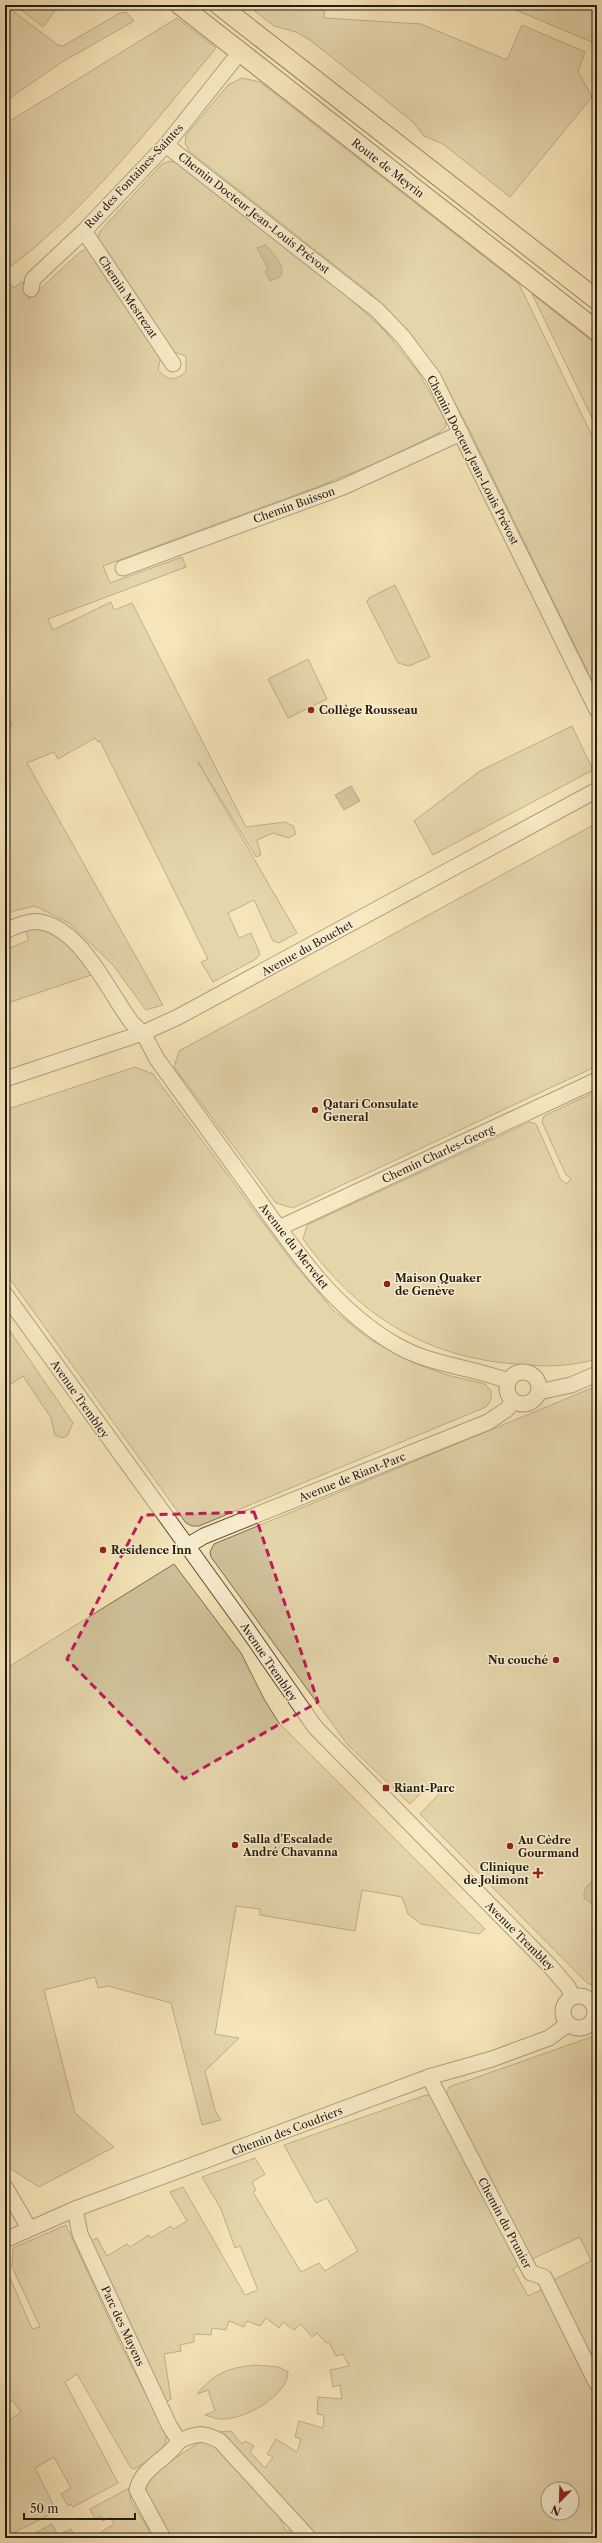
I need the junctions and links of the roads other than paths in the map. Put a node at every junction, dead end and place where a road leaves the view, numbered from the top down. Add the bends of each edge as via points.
1 (180, 5) edge
2 (219, 5) edge
3 (237, 55) junction
4 (166, 145) junction
5 (84, 231) junction
6 (31, 289) dead end
7 (597, 300) edge
8 (597, 331) edge
9 (174, 364) dead end
10 (461, 434) junction
11 (123, 568) dead end
12 (597, 710) edge
13 (597, 790) edge
14 (5, 931) edge
15 (143, 1032) junction
16 (5, 1079) edge
17 (597, 1080) edge
18 (279, 1228) junction
19 (5, 1294) edge
20 (597, 1374) edge
21 (508, 1381) junction
22 (539, 1392) junction
23 (513, 1402) junction
24 (187, 1546) junction
25 (573, 1997) junction
26 (595, 2013) edge
27 (568, 2024) junction
28 (429, 2077) junction
29 (5, 2187) edge
30 (75, 2209) junction
31 (29, 2228) junction
32 (5, 2240) edge
33 (597, 2384) edge
34 (179, 2441) junction
35 (163, 2538) edge
36 (309, 2538) edge

1 - 3 main road, Route de Meyrin
2 - 7 main road
3 - 4 street, Rue des Fontaines-Saintes
3 - 8 main road, Route de Meyrin
4 - 5 street, Rue des Fontaines-Saintes
4 - 10 street, Chemin Docteur Jean-Louis Prévost via 377,310 403,337 433,377
5 - 6 street, Rue des Fontaines-Saintes via 33,279
5 - 9 street, Chemin Mestrezat
10 - 11 street, Chemin Buisson via 344,487
10 - 12 street, Chemin Docteur Jean-Louis Prévost
13 - 15 street, Avenue du Bouchet via 226,992
14 - 15 street, Avenue du Mervelet via 23,924 39,922 55,926 74,939 132,1023
15 - 16 street, Avenue du Bouchet
15 - 18 street, Avenue du Mervelet via 157,1059
17 - 18 street, Chemin Charles-Georg
18 - 21 street, Avenue du Mervelet via 317,1280 350,1313 396,1346
19 - 24 street, Avenue Trembley
20 - 22 street via 571,1385
21 - 22 street via 517,1373 528,1372 537,1379
21 - 23 street via 506,1390
22 - 23 street via 536,1399 526,1404
23 - 24 street, Avenue de Riant-Parc via 488,1422 204,1536
24 - 25 street, Avenue Trembley via 314,1727 548,1965 568,1987
25 - 26 street via 587,1998
25 - 27 street via 565,2004 564,2009
26 - 27 street via 584,2027
27 - 28 street, Chemin des Coudriers via 549,2038 492,2060
28 - 30 street, Chemin des Coudriers
28 - 33 street, Chemin du Prunier via 531,2273 544,2277
29 - 31 street
30 - 31 street, Chemin des Coudriers
30 - 34 street, Parc des Mayens via 80,2234 169,2425
31 - 32 street, Chemin des Coudriers
34 - 35 street via 172,2451 143,2474 137,2490
34 - 36 street via 192,2435 205,2434 220,2441

